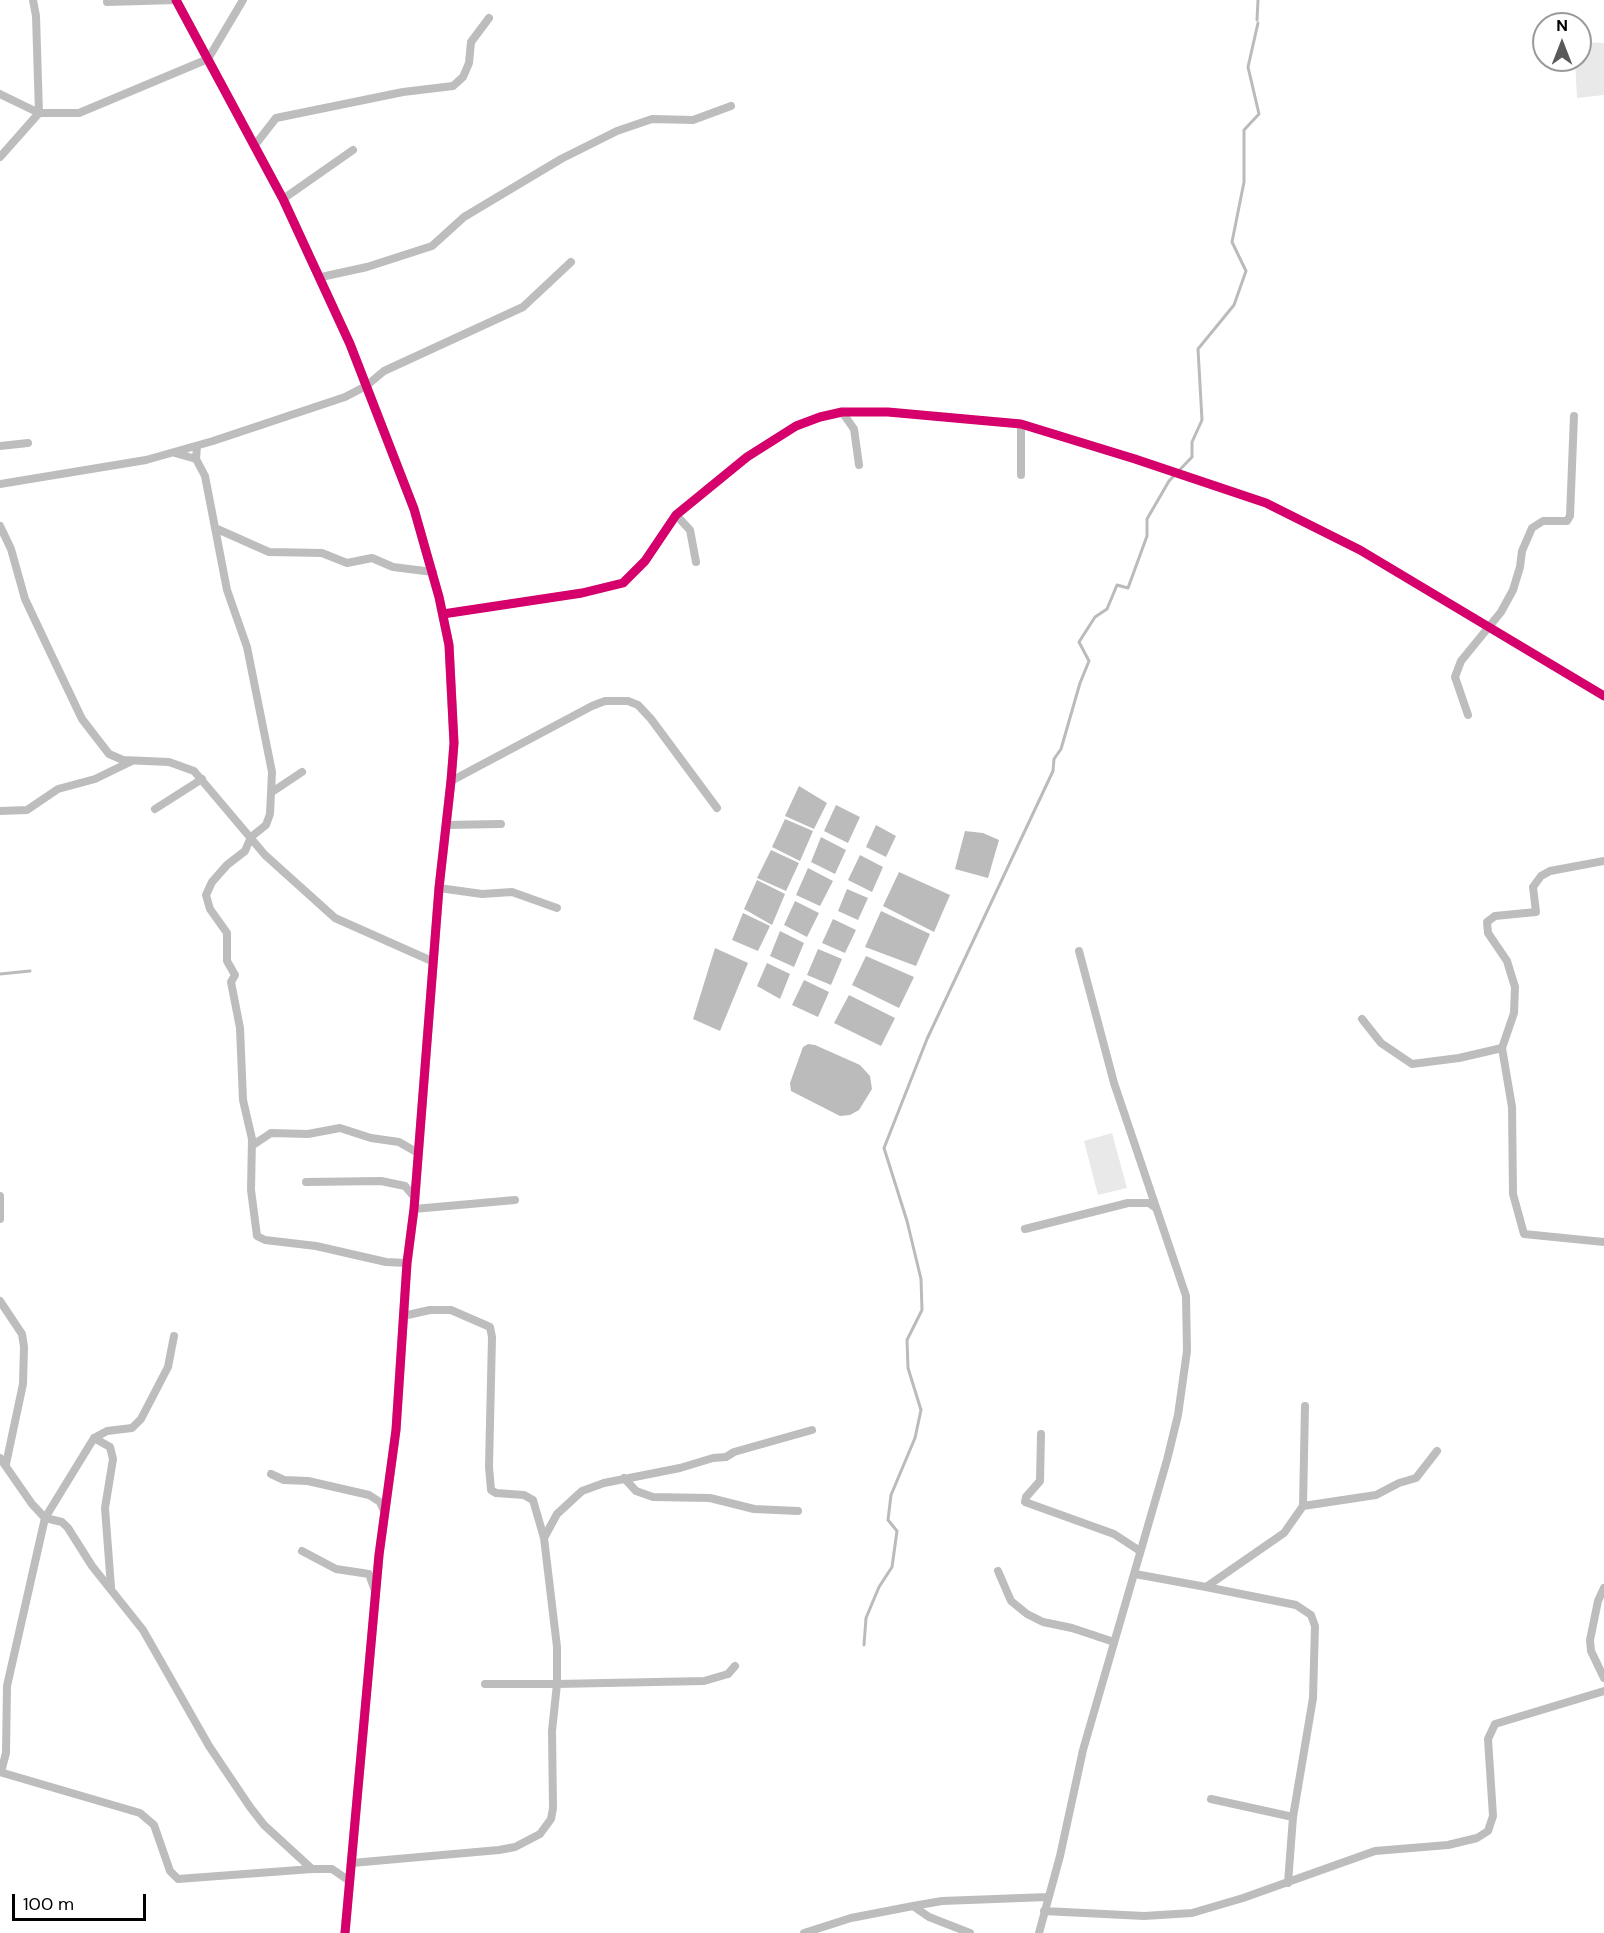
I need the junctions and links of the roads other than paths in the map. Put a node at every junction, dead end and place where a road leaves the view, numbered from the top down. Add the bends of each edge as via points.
1 (33, 0) edge
2 (176, 0) edge
3 (243, 0) edge
4 (107, 2) dead end
5 (489, 18) dead end
6 (208, 59) junction
7 (0, 94) edge
8 (731, 106) dead end
9 (39, 113) junction
10 (255, 145) junction
11 (353, 150) dead end
12 (0, 157) edge
13 (283, 199) junction
14 (571, 262) dead end
15 (321, 277) junction
16 (366, 386) junction
17 (842, 412) junction
18 (1574, 416) dead end
19 (1021, 424) junction
20 (28, 443) dead end
21 (0, 446) edge
22 (197, 446) junction
23 (174, 452) junction
24 (196, 459) junction
25 (859, 465) dead end
26 (1021, 475) dead end
27 (0, 484) edge
28 (676, 515) junction
29 (0, 526) edge
30 (215, 528) junction
31 (696, 562) dead end
32 (433, 572) junction
33 (443, 614) junction
34 (1491, 628) junction
35 (1604, 696) edge
36 (1468, 715) dead end
37 (132, 761) junction
38 (302, 772) dead end
39 (202, 778) junction
40 (451, 781) junction
41 (272, 792) junction
42 (717, 808) dead end
43 (155, 809) dead end
44 (0, 811) edge
45 (501, 824) dead end
46 (446, 825) junction
47 (251, 837) junction
48 (1604, 861) edge
49 (439, 888) junction
50 (556, 908) dead end
51 (1079, 951) dead end
52 (434, 962) junction
53 (1362, 1019) dead end
54 (1502, 1048) junction
55 (253, 1144) junction
56 (418, 1153) junction
57 (306, 1182) dead end
58 (0, 1196) edge
59 (415, 1198) junction
60 (515, 1200) dead end
61 (1156, 1208) junction
62 (414, 1209) junction
63 (0, 1219) edge
64 (1025, 1230) dead end
65 (1604, 1242) edge
66 (407, 1263) junction
67 (0, 1301) edge
68 (403, 1316) junction
69 (174, 1336) dead end
70 (1305, 1406) dead end
71 (812, 1430) dead end
72 (1041, 1434) dead end
73 (93, 1438) junction
74 (1437, 1450) dead end
75 (3, 1461) edge
76 (271, 1474) dead end
77 (624, 1478) junction
78 (1303, 1506) junction
79 (798, 1511) dead end
80 (386, 1515) junction
81 (45, 1518) junction
82 (544, 1539) junction
83 (302, 1551) dead end
84 (1140, 1551) junction
85 (998, 1571) dead end
86 (1135, 1574) junction
87 (111, 1587) junction
88 (1206, 1587) junction
89 (1604, 1588) edge
90 (376, 1595) junction
91 (1114, 1642) junction
92 (735, 1666) dead end
93 (1604, 1678) edge
94 (486, 1684) dead end
95 (557, 1684) junction
96 (1604, 1691) edge
97 (1, 1772) edge
98 (1211, 1798) dead end
99 (1293, 1817) junction
100 (352, 1863) junction
101 (312, 1869) junction
102 (348, 1880) junction
103 (1288, 1883) junction
104 (1048, 1897) junction
105 (913, 1906) junction
106 (1044, 1911) junction
107 (345, 1933) edge
108 (804, 1933) edge
109 (970, 1933) edge
110 (1040, 1933) edge

1 - 9 street
2 - 4 street
2 - 6 street
3 - 6 street
5 - 10 street via 471,42 469,63 463,77 453,86 276,118
6 - 9 street via 79,113
6 - 10 street
7 - 9 street
8 - 15 street via 693,120 652,119 617,131 464,217 432,246
9 - 12 street
10 - 13 street
11 - 13 street
13 - 15 street
14 - 16 street via 523,307 384,371
15 - 16 street
16 - 22 street via 321,406
16 - 32 street via 414,509
17 - 19 street via 888,412
17 - 25 street via 854,429
17 - 28 street via 796,426 775,439
18 - 34 street via 1570,516 1568,520 1543,521 1532,528 1513,590
19 - 26 street
19 - 34 street via 1266,503 1360,550
20 - 21 street
22 - 23 street
22 - 24 street
23 - 24 street
23 - 27 street via 116,466
24 - 30 street via 205,476
28 - 31 street via 690,530
28 - 33 street via 645,561 623,583
29 - 37 street via 25,599 82,719 109,754
30 - 32 street via 269,552 322,553 346,563 372,558 393,567
30 - 41 street via 226,590 248,647 270,761
32 - 33 street
33 - 40 street via 449,645 454,743
34 - 35 street
34 - 36 street via 1473,645 1456,671
37 - 39 street via 153,759 183,765
37 - 44 street via 95,779 58,789 27,810
38 - 41 street
39 - 43 street
39 - 47 street
40 - 42 street via 592,706 604,701 628,701 638,705 651,719
40 - 46 street
41 - 47 street via 266,825
45 - 46 street
46 - 49 street
47 - 52 street via 265,855 335,918
47 - 55 street via 247,849 221,872 206,895 210,909 227,933 227,961 235,973 231,982 240,1028 243,1100
48 - 54 street via 1541,876 1533,887 1536,912 1495,916 1487,922 1488,933 1507,962 1515,987 1514,1012
49 - 50 street via 482,894 512,892
49 - 52 street
51 - 61 street via 1114,1083
52 - 56 street
53 - 54 street via 1381,1043 1412,1064
54 - 65 street via 1512,1107 1513,1194 1524,1234
55 - 56 street via 271,1133 308,1134 340,1128 399,1142
55 - 66 street via 251,1190 260,1239
56 - 59 street
57 - 59 street via 381,1181 405,1186
58 - 63 street
59 - 62 street
60 - 62 street
61 - 64 street via 1143,1202 1128,1203
61 - 84 street via 1186,1296 1187,1351 1179,1415
62 - 66 street
66 - 68 street
67 - 75 street via 22,1334 24,1347 23,1384
68 - 80 street
68 - 82 street via 452,1310 490,1327 491,1490 533,1500
69 - 73 street via 168,1367 138,1424
70 - 78 street
71 - 77 street via 726,1457
72 - 84 street via 1040,1481 1025,1502 1114,1534
73 - 81 street
73 - 87 street via 107,1444 113,1459 105,1508
74 - 78 street via 1416,1479 1369,1497
75 - 81 street
76 - 80 street via 369,1495 380,1502
77 - 79 street via 636,1491 653,1497 710,1498 754,1509
77 - 82 street via 582,1491 557,1514
78 - 88 street via 1284,1533
80 - 90 street
81 - 87 street via 62,1522 68,1528
81 - 97 street via 7,1686 6,1754
82 - 95 street via 556,1630
83 - 90 street via 336,1569 369,1574
84 - 86 street
85 - 91 street via 1011,1601 1027,1614
86 - 88 street
86 - 91 street
87 - 101 street via 143,1630 209,1746 250,1807
88 - 99 street via 1296,1605 1311,1615 1315,1626 1313,1698
89 - 93 street via 1590,1640
90 - 100 street
91 - 104 street
92 - 95 street via 723,1677 704,1681
94 - 95 street
95 - 100 street via 552,1731 553,1808 551,1819 540,1834 500,1850
96 - 103 street via 1495,1724 1488,1739 1493,1816 1488,1831 1477,1838 1448,1845 1375,1851
97 - 101 street via 141,1814 154,1825 170,1871 178,1879
98 - 99 street
99 - 103 street
100 - 102 street
101 - 102 street via 332,1869
102 - 107 street
103 - 106 street via 1213,1908 1172,1915
104 - 105 street via 942,1901
104 - 106 street
105 - 108 street via 851,1918
105 - 109 street via 929,1917
106 - 110 street

